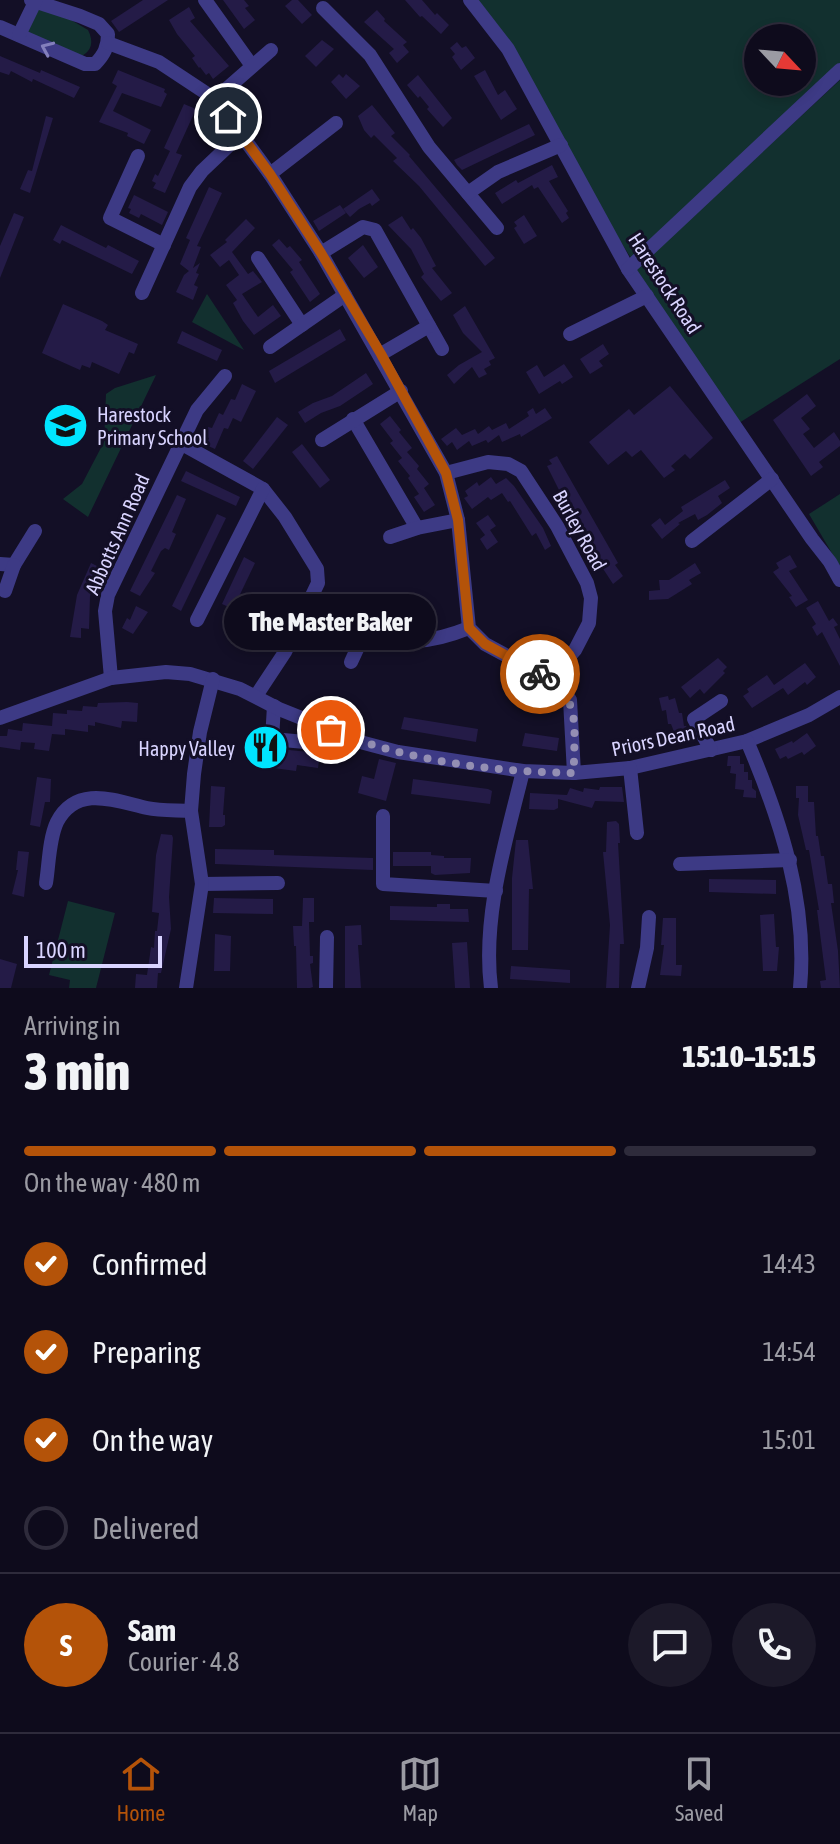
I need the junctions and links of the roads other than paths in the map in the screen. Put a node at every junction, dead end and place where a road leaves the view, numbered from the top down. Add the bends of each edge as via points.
1 (34, 0) edge
2 (205, 0) edge
3 (470, 0) edge
4 (323, 8) dead end
5 (0, 27) edge
6 (19, 35) junction
7 (108, 43) junction
8 (271, 50) dead end
9 (252, 66) junction
10 (840, 70) edge
11 (215, 99) junction
12 (336, 123) dead end
13 (240, 135) junction
14 (561, 145) junction
15 (138, 156) dead end
16 (270, 174) junction
17 (468, 193) junction
18 (494, 220) dead end
19 (164, 245) junction
20 (321, 253) junction
21 (258, 258) dead end
22 (628, 269) junction
23 (142, 293) dead end
24 (345, 295) junction
25 (647, 296) junction
26 (302, 325) junction
27 (429, 326) junction
28 (570, 334) dead end
29 (270, 347) dead end
30 (442, 349) dead end
31 (381, 354) junction
32 (225, 376) dead end
33 (401, 391) junction
34 (353, 419) junction
35 (322, 440) dead end
36 (180, 443) junction
37 (446, 473) junction
38 (772, 479) junction
39 (263, 489) junction
40 (458, 520) junction
41 (417, 528) junction
42 (35, 531) dead end
43 (694, 534) dead end
44 (390, 537) dead end
45 (7, 564) edge
46 (840, 580) edge
47 (5, 591) dead end
48 (197, 620) dead end
49 (469, 628) junction
50 (351, 662) dead end
51 (111, 678) junction
52 (213, 679) junction
53 (550, 679) junction
54 (256, 696) junction
55 (840, 697) edge
56 (721, 701) dead end
57 (274, 706) junction
58 (0, 718) edge
59 (747, 741) junction
60 (327, 744) dead end
61 (711, 750) junction
62 (630, 768) junction
63 (523, 771) junction
64 (574, 773) junction
65 (191, 811) junction
66 (383, 816) dead end
67 (637, 833) dead end
68 (790, 860) junction
69 (680, 864) dead end
70 (46, 883) dead end
71 (278, 883) dead end
72 (202, 884) junction
73 (496, 891) junction
74 (649, 917) dead end
75 (327, 937) dead end
76 (186, 988) edge
77 (326, 988) edge
78 (491, 988) edge
79 (638, 988) edge
80 (800, 988) edge

1 - 6 street
1 - 7 street via 99,24
2 - 9 street
3 - 14 street, Harestock Road via 508,49
4 - 17 street
5 - 6 street
7 -> 6 street via 95,64 85,64
7 - 11 street via 159,62
8 - 9 street
9 - 11 street
10 - 22 street
11 - 13 street
12 - 16 street
13 - 16 street
13 - 19 street via 196,179
14 - 17 street via 498,172
14 - 22 street, Harestock Road
15 - 19 street via 110,218
16 - 20 street
17 - 18 street
19 - 23 street
20 - 24 street
20 - 27 street via 363,227 375,230
21 - 26 street
22 - 25 street, Harestock Road
24 - 26 street
24 - 31 street
25 - 28 street
25 - 38 street, Harestock Road
26 - 29 street
27 - 30 street
27 - 31 street
31 - 33 street
32 - 36 street, Abbotts Ann Road via 197,410
33 - 34 street
33 - 37 street
34 - 35 street
34 - 41 street
36 - 39 street
36 - 51 street, Abbotts Ann Road via 108,595
37 - 40 street
37 - 53 street, Burley Road via 488,462 521,471 587,583 589,623
38 - 43 street
38 - 46 street, Harestock Road
39 - 48 street
39 - 54 street via 312,558 318,583 285,652
40 - 41 street
40 - 49 street
41 - 44 street
42 - 45 street
45 - 47 street
49 - 50 street via 417,643 364,634
49 - 53 street via 485,644
51 - 52 street, Priors Dean Road via 166,672
51 - 58 street, Priors Dean Road
52 - 54 street, Priors Dean Road
52 - 65 street via 200,732
53 - 64 street via 570,700
54 - 57 street, Priors Dean Road
55 - 59 street, Priors Dean Road
56 - 61 street via 694,719
57 - 60 street via 272,739
57 - 63 street, Priors Dean Road via 398,752
59 - 61 street, Priors Dean Road
59 - 68 street
61 - 62 street, Priors Dean Road
62 - 64 street, Priors Dean Road
62 - 67 street
63 - 64 street, Priors Dean Road
63 - 73 street
65 - 70 street via 151,809 103,797 75,803 57,822
65 - 72 street
66 - 73 street via 383,884
68 - 69 street
68 - 80 street
71 - 72 street
72 - 76 street
73 - 78 street via 488,953
74 - 79 street
75 - 77 street

